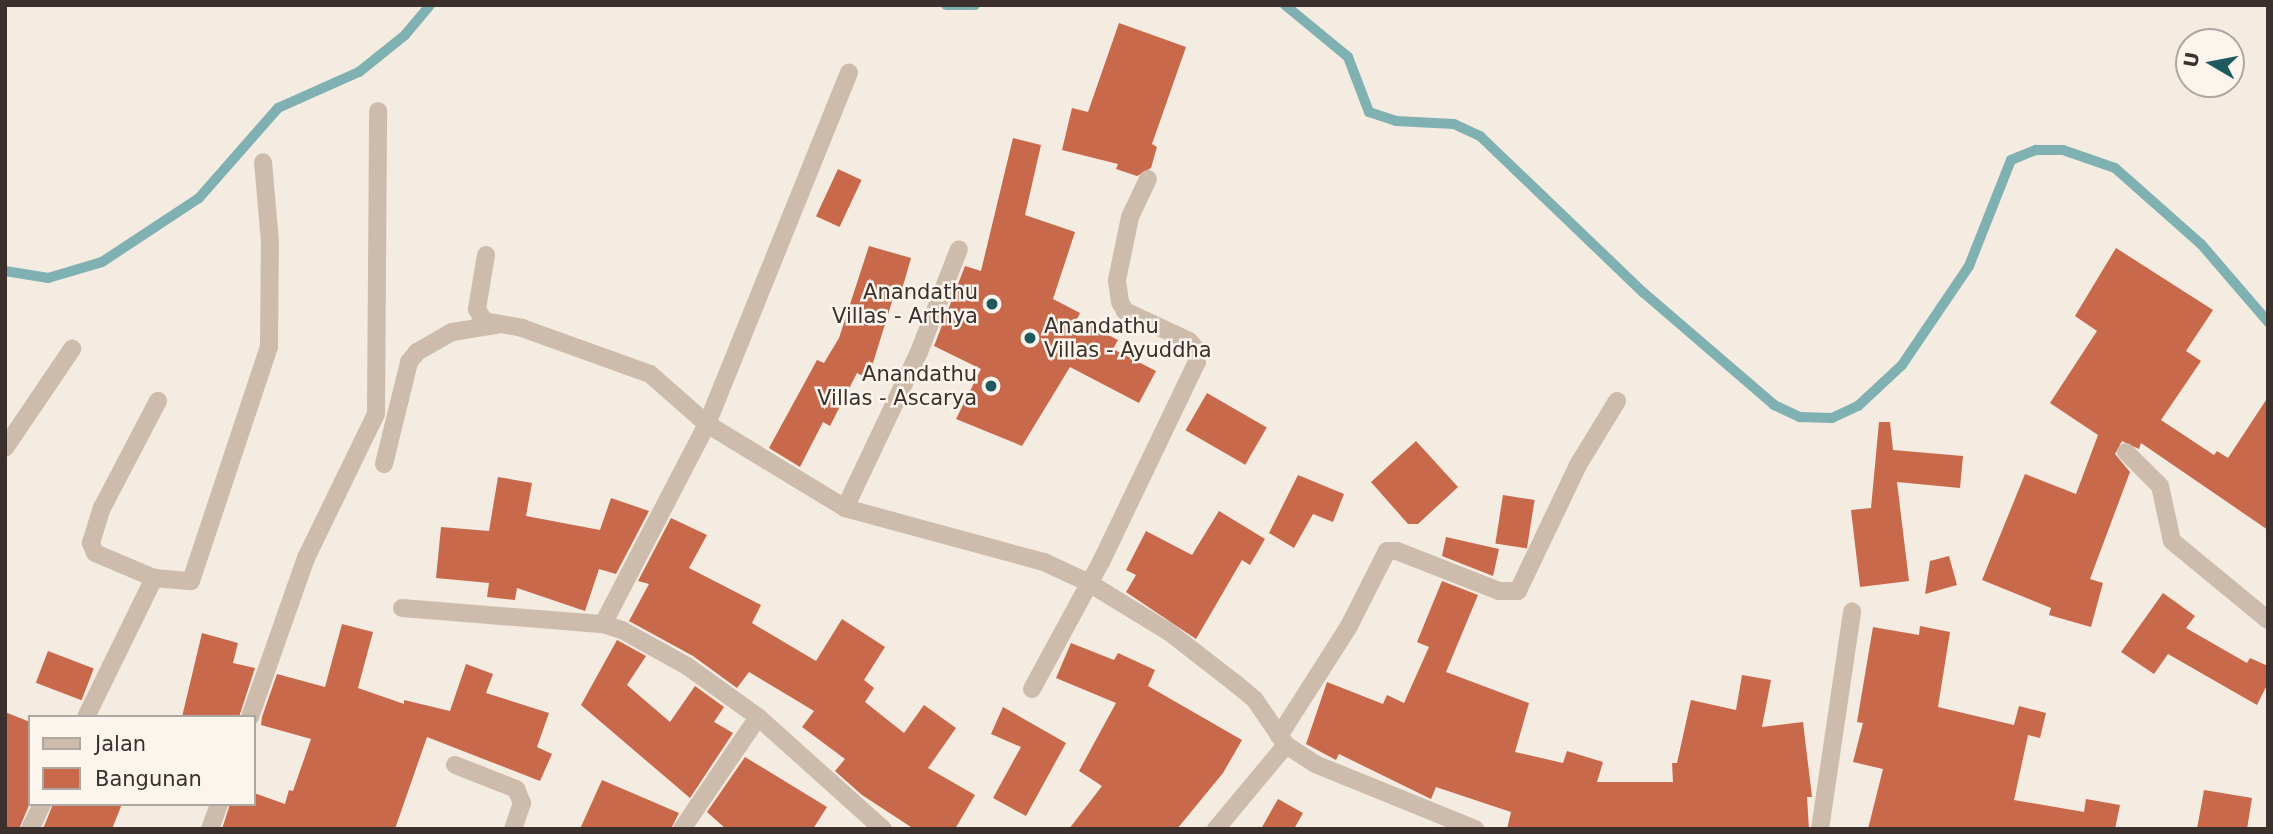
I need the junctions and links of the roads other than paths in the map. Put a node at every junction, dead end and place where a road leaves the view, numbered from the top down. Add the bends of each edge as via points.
1 (849, 73) dead end
2 (378, 111) dead end
3 (263, 162) dead end
4 (1147, 179) dead end
5 (959, 249) dead end
6 (486, 255) dead end
7 (496, 325) junction
8 (72, 349) dead end
9 (158, 401) dead end
10 (1617, 401) dead end
11 (707, 424) junction
12 (5, 448) edge
13 (2126, 452) dead end
14 (384, 464) dead end
15 (845, 508) junction
16 (154, 578) junction
17 (1089, 583) junction
18 (402, 608) dead end
19 (1852, 611) dead end
20 (2268, 620) edge
21 (603, 624) junction
22 (1032, 689) dead end
23 (87, 715) edge
24 (251, 715) edge
25 (758, 717) junction
26 (1283, 740) junction
27 (455, 765) dead end
28 (41, 806) edge
29 (218, 806) edge
30 (30, 829) edge
31 (210, 829) edge
32 (513, 829) edge
33 (682, 829) edge
34 (883, 829) edge
35 (1216, 829) edge
36 (1475, 829) edge
37 (1820, 829) edge

1 - 11 street
2 - 24 street via 376,414 306,558
3 - 16 street via 270,242 269,347 191,581
4 - 17 street via 1130,217 1117,280 1120,302 1125,311 1189,341 1197,350 1197,362
5 - 15 street via 925,341
6 - 7 street via 477,309 479,317
7 - 11 street via 522,328 650,374
7 - 14 street via 452,332 417,352 409,362
8 - 12 street
9 - 16 street via 102,508 90,543 94,553
10 - 26 street via 1578,466 1518,591 1499,591 1387,551
11 - 15 street
11 - 21 street
13 - 20 street via 2160,486 2172,541
15 - 17 street via 1044,562
16 - 23 street
17 - 22 street
17 - 26 street via 1169,632 1235,683 1255,700
18 - 21 street
19 - 37 street
21 - 25 street via 687,666
25 - 33 street
25 - 34 street
26 - 35 street
26 - 36 street via 1315,764
27 - 32 street via 516,789 522,803
28 - 30 street
29 - 31 street

